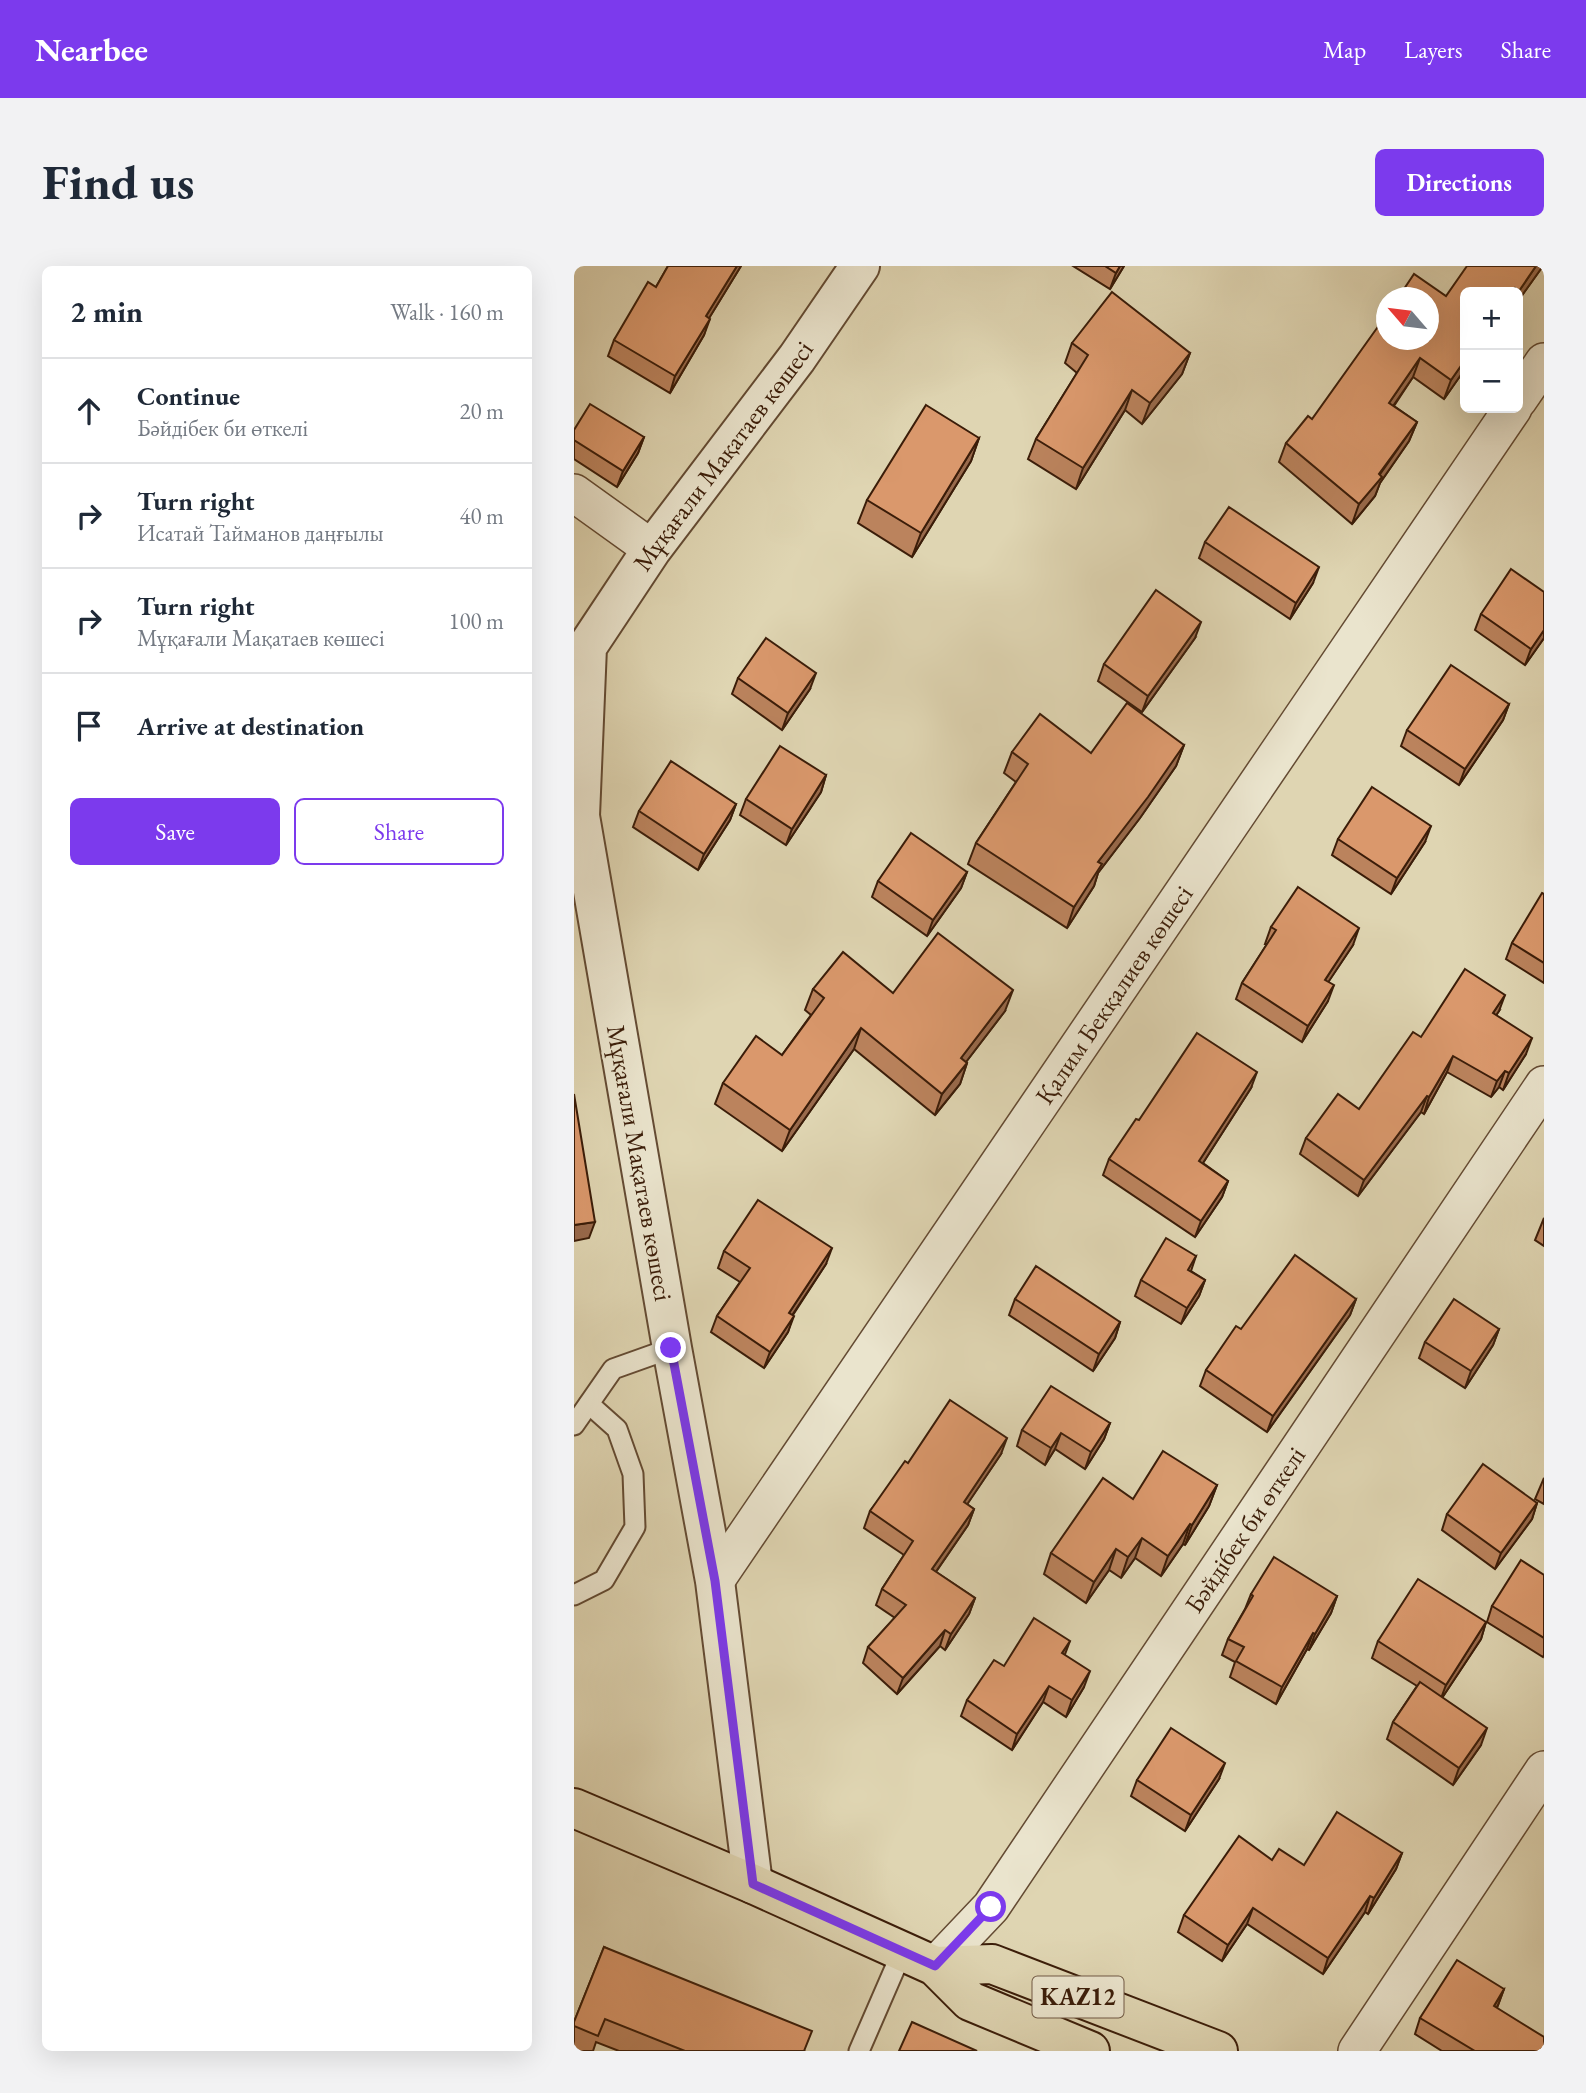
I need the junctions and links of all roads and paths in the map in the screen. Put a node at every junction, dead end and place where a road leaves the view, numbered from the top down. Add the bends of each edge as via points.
1 (860, 266) edge
2 (1544, 362) edge
3 (1523, 393) edge
4 (1510, 413) edge
5 (574, 493) edge
6 (652, 550) junction
7 (580, 656) edge
8 (1544, 1085) edge
9 (671, 1348) junction
10 (589, 1404) junction
11 (574, 1426) edge
12 (715, 1581) junction
13 (574, 1595) edge
14 (1544, 1770) edge
15 (574, 1808) edge
16 (753, 1884) junction
17 (918, 1959) junction
18 (859, 2051) edge
19 (1090, 2051) edge
20 (1218, 2051) edge
21 (1357, 2051) edge

1 - 6 street, Мұқағали Мақатаев көшесі via 797,358
2 - 3 street
4 - 12 street, Қалим Бекқалиев көшесі
5 - 6 street
6 - 7 street, Мұқағали Мақатаев көшесі
7 - 9 street, Мұқағали Мақатаев көшесі via 580,816
8 - 17 street, Бәйдібек би өткелі via 991,1907
9 - 10 lane via 613,1369
9 - 12 street, Мұқағали Мақатаев көшесі
10 - 11 lane
10 - 13 lane via 617,1429 633,1474 635,1527 604,1580
12 - 16 street, Мұқағали Мақатаев көшесі
14 - 21 street
15 - 16 main road, KAZ12
16 - 17 main road, KAZ12
17 - 18 lane
17 - 19 main road, KAZ12 via 971,2001
17 - 20 main road, KAZ12 via 992,1964

